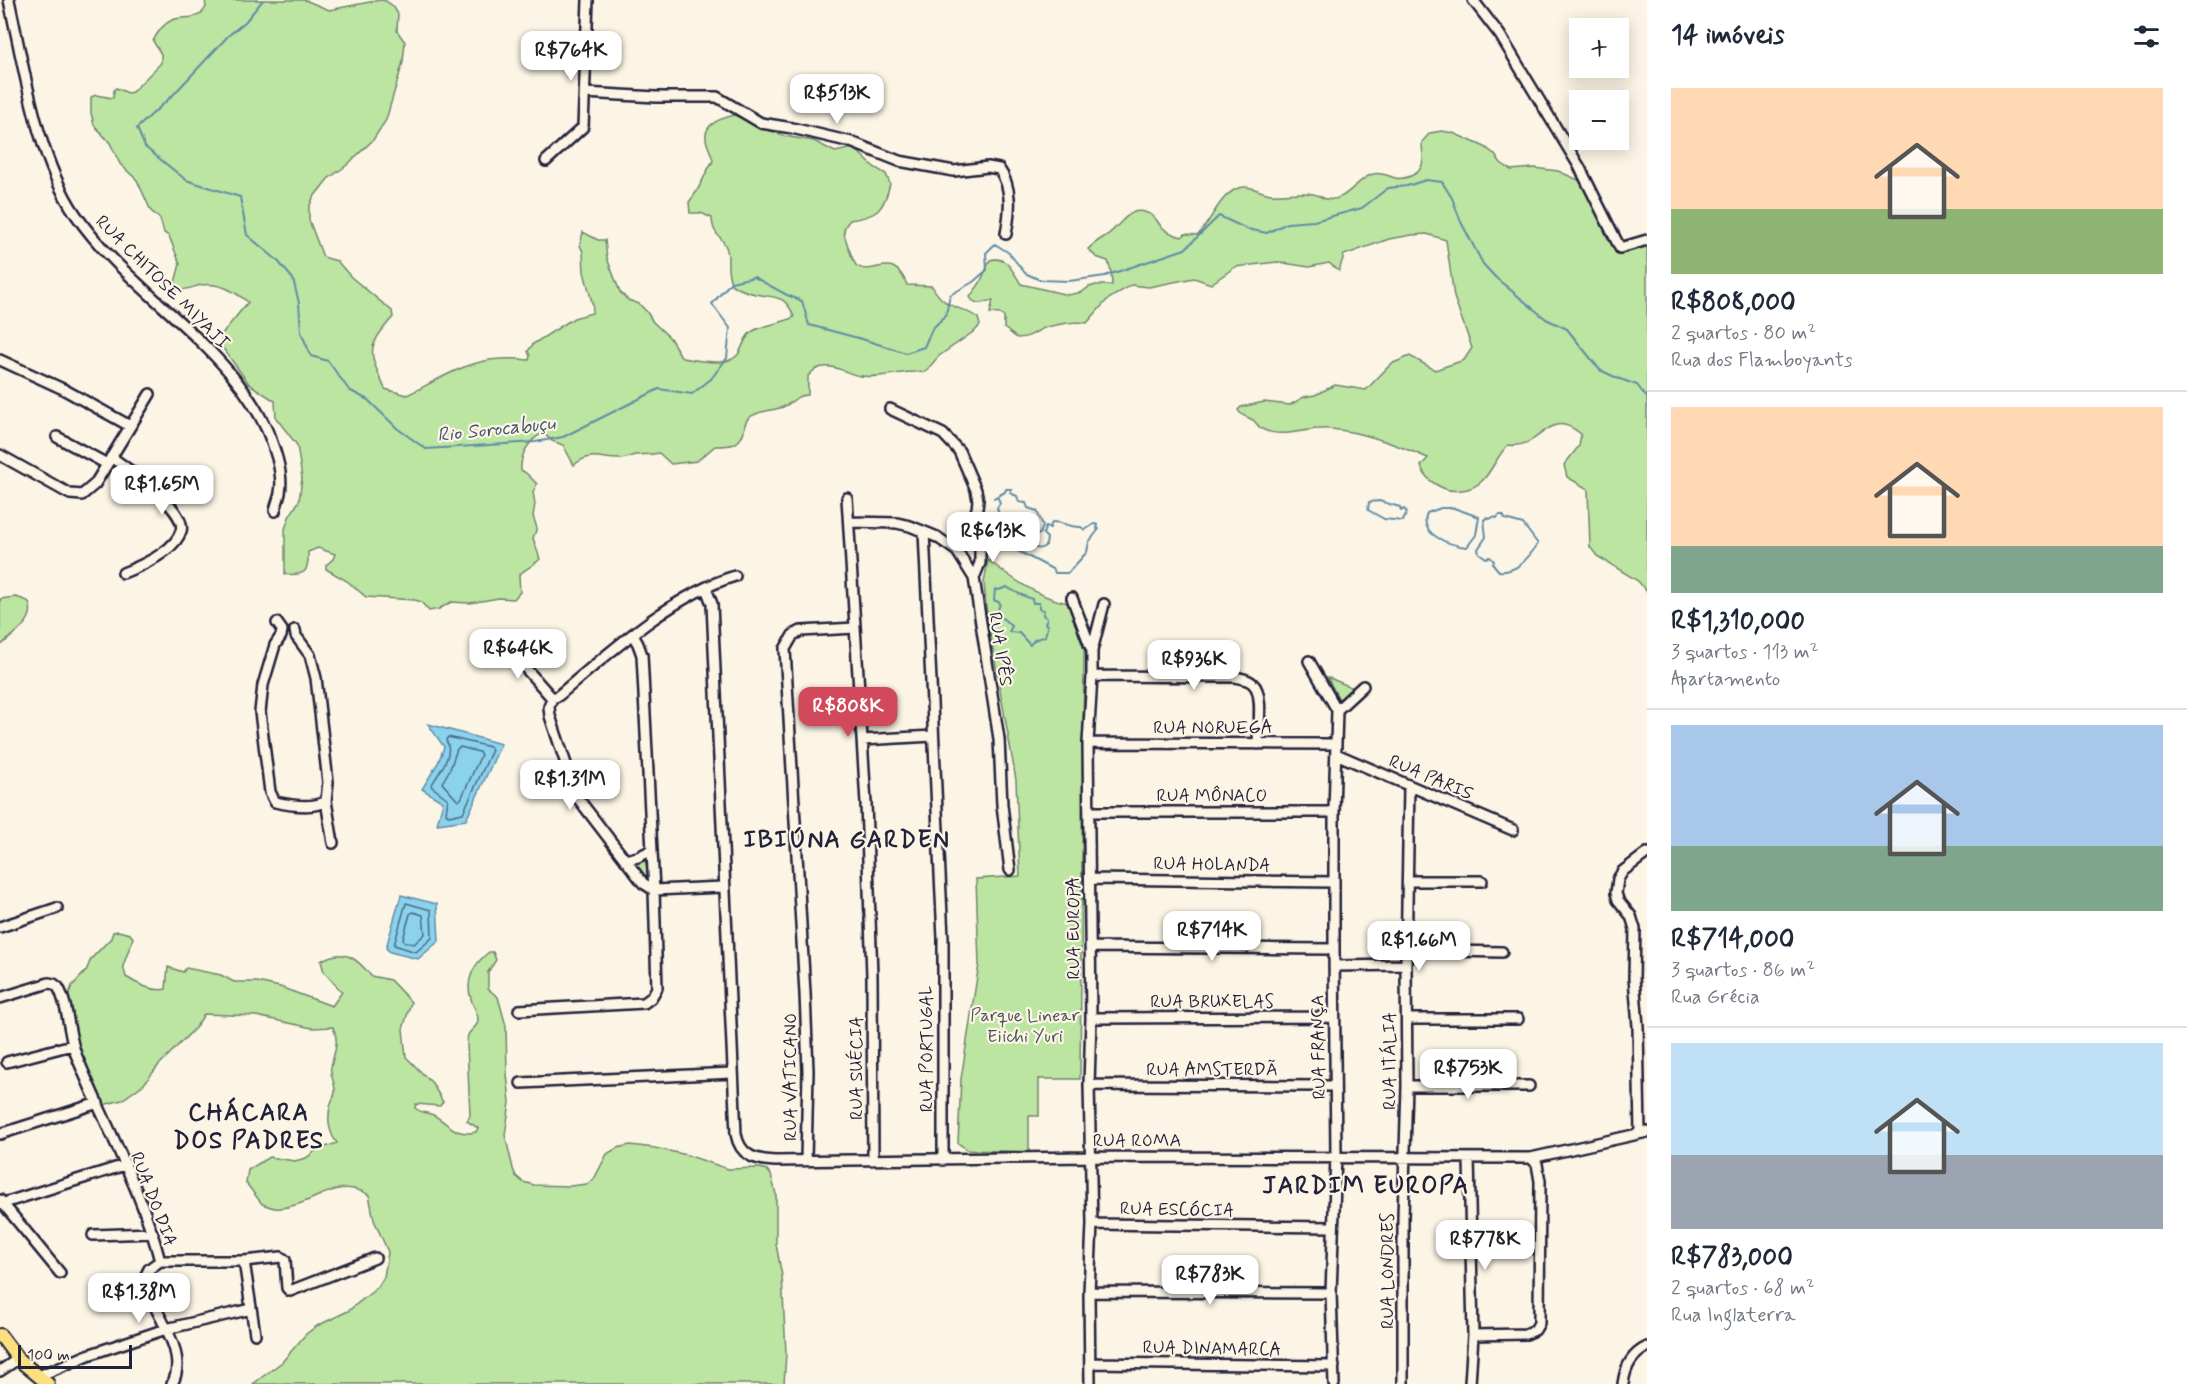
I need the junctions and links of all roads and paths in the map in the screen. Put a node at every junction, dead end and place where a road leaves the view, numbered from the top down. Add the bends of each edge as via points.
1 (9, 0) edge
2 (588, 0) edge
3 (1473, 0) edge
4 (585, 93) junction
5 (546, 161) dead end
6 (1006, 234) dead end
7 (1647, 240) edge
8 (0, 360) edge
9 (150, 394) dead end
10 (890, 409) dead end
11 (130, 426) junction
12 (57, 437) dead end
13 (0, 455) edge
14 (109, 460) junction
15 (847, 498) dead end
16 (275, 511) dead end
17 (850, 522) junction
18 (968, 531) dead end
19 (924, 532) junction
20 (980, 542) dead end
21 (123, 573) dead end
22 (735, 576) dead end
23 (974, 578) junction
24 (706, 588) junction
25 (1072, 598) dead end
26 (1104, 604) dead end
27 (277, 623) dead end
28 (855, 628) junction
29 (295, 630) dead end
30 (633, 635) junction
31 (506, 645) dead end
32 (1092, 651) junction
33 (1309, 661) dead end
34 (1092, 676) junction
35 (1363, 686) dead end
36 (552, 698) junction
37 (1337, 710) junction
38 (933, 736) junction
39 (862, 740) junction
40 (1088, 742) junction
41 (1258, 744) junction
42 (1336, 749) junction
43 (1409, 785) junction
44 (326, 801) junction
45 (1089, 812) junction
46 (1334, 812) junction
47 (1513, 830) dead end
48 (333, 843) dead end
49 (652, 850) junction
50 (1647, 853) edge
51 (625, 860) junction
52 (1010, 870) dead end
53 (1090, 879) junction
54 (1408, 881) junction
55 (1482, 881) dead end
56 (1334, 882) junction
57 (723, 886) junction
58 (654, 890) junction
59 (57, 908) dead end
60 (0, 927) edge
61 (1090, 946) junction
62 (1334, 949) junction
63 (1406, 950) junction
64 (1502, 952) dead end
65 (1406, 965) junction
66 (1334, 966) junction
67 (0, 998) edge
68 (519, 1010) dead end
69 (1334, 1017) junction
70 (1091, 1018) junction
71 (1408, 1019) junction
72 (1518, 1019) dead end
73 (72, 1045) junction
74 (8, 1062) dead end
75 (732, 1073) junction
76 (520, 1083) dead end
77 (1089, 1085) junction
78 (1334, 1086) junction
79 (1407, 1086) junction
80 (1529, 1086) dead end
81 (98, 1103) junction
82 (1643, 1132) edge
83 (0, 1134) edge
84 (1336, 1156) junction
85 (1090, 1157) junction
86 (1404, 1157) junction
87 (1469, 1158) junction
88 (1531, 1158) junction
89 (873, 1160) junction
90 (943, 1160) junction
91 (806, 1161) junction
92 (125, 1165) junction
93 (2, 1202) edge
94 (1092, 1224) junction
95 (1333, 1227) junction
96 (153, 1233) junction
97 (93, 1235) dead end
98 (375, 1258) dead end
99 (160, 1261) junction
100 (244, 1261) junction
101 (60, 1273) dead end
102 (1089, 1292) junction
103 (1331, 1293) junction
104 (251, 1309) junction
105 (166, 1329) junction
106 (255, 1334) dead end
107 (0, 1335) edge
108 (1473, 1335) junction
109 (1647, 1347) edge
110 (18, 1359) junction
111 (1090, 1363) junction
112 (1334, 1366) junction
113 (0, 1371) edge
114 (44, 1380) edge
115 (172, 1384) edge
116 (1090, 1384) edge
117 (1334, 1384) edge
118 (1403, 1384) edge
119 (1470, 1384) edge
120 (1623, 1384) edge

1 - 16 street, RUA CHITOSE MIYAJI via 42,139 63,192 90,232 232,375 254,404 269,432 279,465 280,493
2 - 4 street
3 - 7 street via 1500,35 1579,166 1620,248
4 - 5 street via 583,127
4 - 6 street via 717,97 761,123 851,142 898,161 954,171 999,169 1006,179 1009,197
8 - 11 street
9 - 11 street
10 - 18 street via 943,434 959,452 978,500
11 - 14 street
12 - 14 street
13 - 14 street via 77,496 90,490
14 - 21 street via 127,468 170,506 182,524 176,543 145,564
15 - 17 street, RUA SUÉCIA
17 - 19 street, RUA IPÊS via 897,523
17 - 28 street, RUA SUÉCIA
19 - 23 street, RUA IPÊS via 957,551
19 - 38 street, RUA PORTUGAL
20 - 23 street via 980,563
22 - 24 street
23 - 52 street, RUA IPÊS via 999,739
24 - 30 street
24 - 57 street via 712,604
25 - 32 street, RUA EUROPA
26 - 32 street, RUA EUROPA
27 - 44 street via 281,636 263,685 260,712 270,792 274,802 281,804 319,806
28 - 39 street, RUA SUÉCIA
28 - 91 street, RUA VATICANO via 801,631 794,634 785,649 806,993
29 - 44 street via 310,655 316,678 328,782
30 - 36 street
30 - 49 street via 642,655
31 - 36 street
32 - 34 street, RUA EUROPA
33 - 37 street
34 - 40 street, RUA EUROPA
34 - 41 street via 1246,679 1257,688 1259,696
35 - 37 street
36 - 51 street via 550,716 577,797
37 - 42 street, RUA FRANÇA
38 - 39 street
38 - 90 street, RUA PORTUGAL via 943,938
39 - 89 street, RUA SUÉCIA via 872,976
40 - 41 street, RUA NORUEGA
40 - 45 street, RUA EUROPA
41 - 42 street, RUA NORUEGA
42 - 43 street, RUA PARIS
42 - 46 street, RUA FRANÇA
43 - 47 street, RUA PARIS
43 - 54 street, RUA ITÁLIA
44 - 48 street
45 - 46 street, RUA MÔNACO
45 - 53 street, RUA EUROPA
46 - 56 street, RUA FRANÇA
49 - 51 street
49 - 58 street
50 - 82 street via 1623,871 1616,893 1635,929
51 - 58 street via 643,883
53 - 56 street, RUA HOLANDA
53 - 61 street, RUA EUROPA
54 - 55 street
54 - 63 street, RUA ITÁLIA
56 - 62 street, RUA FRANÇA
57 - 58 street
57 - 75 street
58 - 68 street via 657,985 651,998 644,1003
59 - 60 street
61 - 62 street
61 - 70 street, RUA EUROPA
62 - 66 street, RUA FRANÇA
63 - 64 street
63 - 65 street, RUA ITÁLIA
65 - 66 street
65 - 71 street, RUA ITÁLIA
66 - 69 street, RUA FRANÇA
67 - 73 street, RUA DO DIA via 54,984 61,991
69 - 70 street, RUA BRUXELAS
69 - 78 street, RUA FRANÇA
70 - 77 street, RUA EUROPA
71 - 72 street
71 - 79 street, RUA ITÁLIA
73 - 74 street
73 - 81 street, RUA DO DIA
75 - 76 street
75 - 91 street, RUA ROMA via 735,1134 746,1154 757,1160
77 - 78 street, RUA AMSTERDÃ
77 - 85 street, RUA EUROPA
78 - 84 street, RUA FRANÇA
79 - 80 street
79 - 86 street, RUA ITÁLIA
81 - 83 street
81 - 92 street, RUA DO DIA
82 - 88 street, RUA ROMA
84 - 85 street, RUA ROMA
84 - 86 street, RUA ROMA
84 - 95 street, RUA FRANÇA
85 - 90 street, RUA ROMA
85 - 94 street, RUA EUROPA
86 - 87 street, RUA ROMA
86 - 118 street, RUA LONDRES
87 - 88 street, RUA ROMA
87 - 108 street
88 - 108 street via 1537,1164 1540,1181 1539,1323 1526,1334
89 - 90 street, RUA ROMA
89 - 91 street, RUA ROMA
92 - 93 street
92 - 96 street, RUA DO DIA
93 - 101 street
94 - 95 street, RUA ESCÓCIA
94 - 102 street, RUA EUROPA
95 - 103 street, RUA FRANÇA
96 - 97 street
96 - 99 street, RUA DO DIA
98 - 100 street, RUA DO DIA via 291,1291 287,1288 284,1258
99 - 100 street, RUA DO DIA
99 - 105 street via 144,1279
100 - 104 street
102 - 103 street
102 - 111 street, RUA EUROPA
103 - 112 street, RUA FRANÇA
104 - 105 street
104 - 106 street
105 - 114 street via 88,1355
105 - 115 street via 175,1352
107 - 110 main road
108 - 119 street
109 - 120 street via 1631,1359
110 - 113 street
110 - 114 main road
111 - 112 street, RUA DINAMARCA
111 - 116 street, RUA EUROPA
112 - 117 street, RUA FRANÇA

